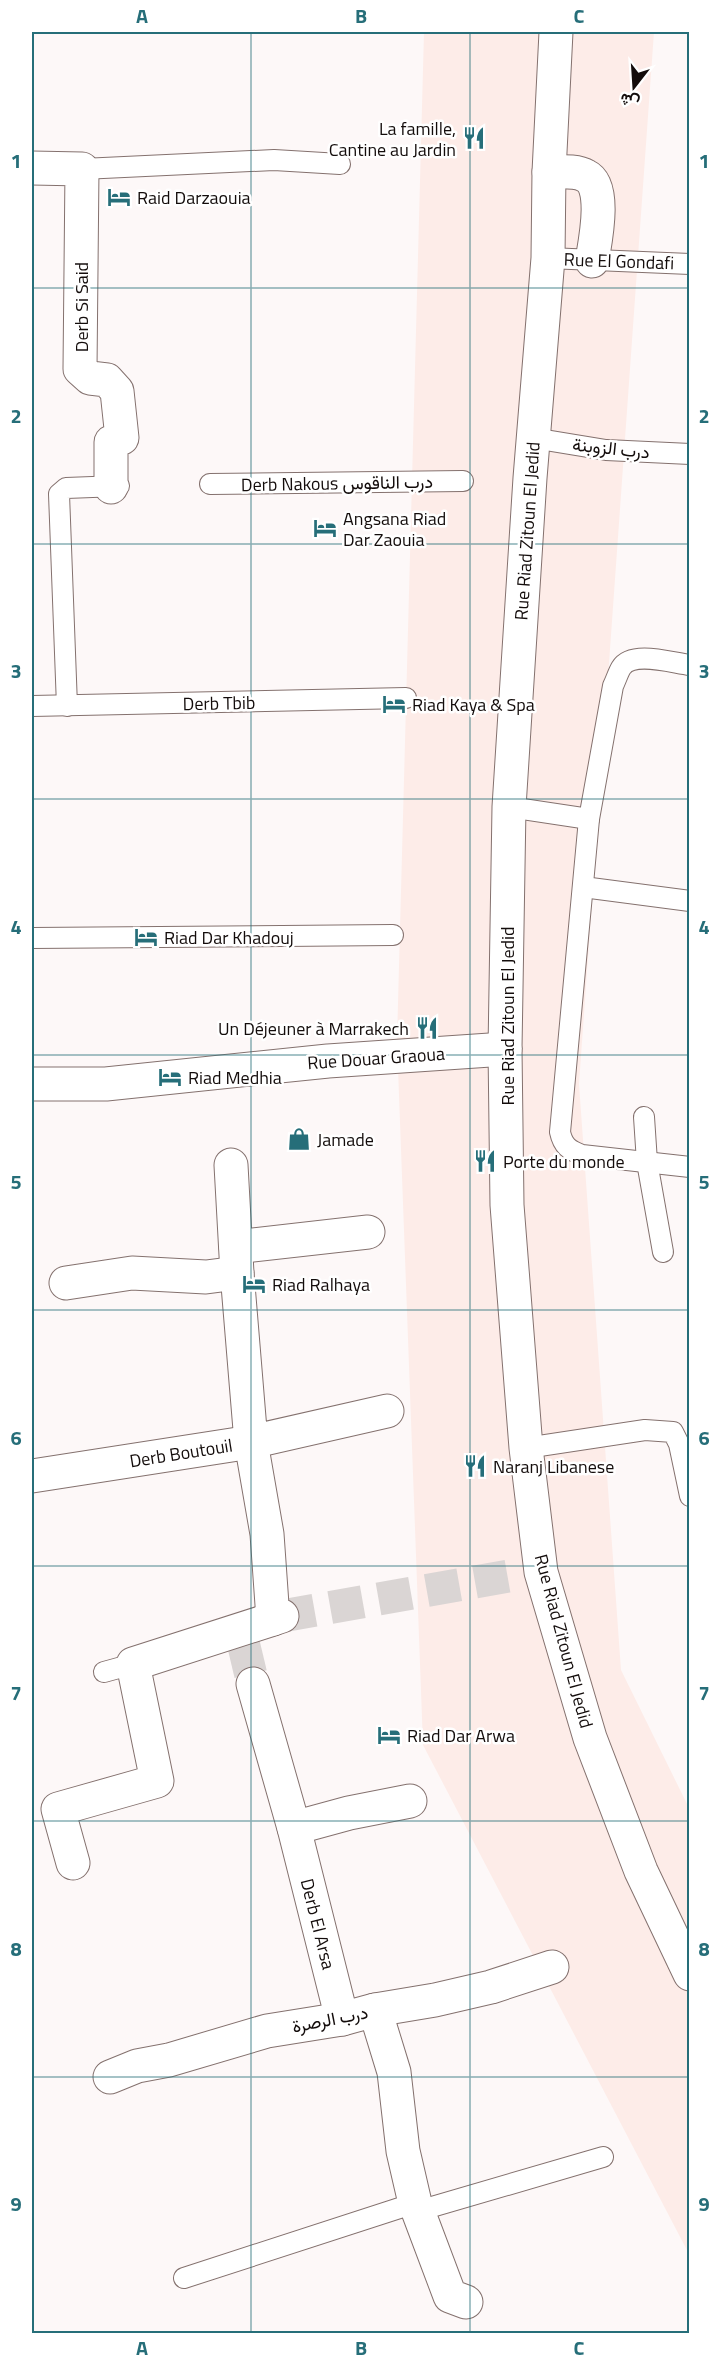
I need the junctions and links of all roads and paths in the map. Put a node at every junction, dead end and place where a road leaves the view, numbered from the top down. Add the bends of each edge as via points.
1 (556, 32) edge
2 (340, 164) dead end
3 (32, 168) edge
4 (82, 169) junction
5 (549, 172) junction
6 (548, 258) junction
7 (592, 261) junction
8 (690, 264) edge
9 (533, 438) junction
10 (690, 454) edge
11 (463, 481) dead end
12 (210, 484) dead end
13 (118, 486) joint
14 (690, 665) edge
15 (406, 698) dead end
16 (32, 706) edge
17 (67, 706) junction
18 (509, 807) junction
19 (589, 819) junction
20 (583, 887) junction
21 (690, 902) edge
22 (393, 935) dead end
23 (32, 938) edge
24 (505, 1048) junction
25 (32, 1084) edge
26 (644, 1118) dead end
27 (647, 1162) junction
28 (231, 1165) dead end
29 (690, 1167) edge
30 (368, 1232) dead end
31 (663, 1252) dead end
32 (236, 1260) junction
33 (66, 1282) dead end
34 (387, 1411) dead end
35 (251, 1442) junction
36 (526, 1448) junction
37 (32, 1476) edge
38 (690, 1497) edge
39 (253, 1684) tunnel mouth
40 (410, 1801) dead end
41 (294, 1828) junction
42 (73, 1863) dead end
43 (552, 1968) dead end
44 (690, 1974) edge
45 (375, 2010) junction
46 (342, 2019) junction
47 (110, 2077) dead end
48 (603, 2157) dead end
49 (416, 2207) junction
50 (184, 2278) dead end
51 (466, 2302) dead end

1 - 5 street, Rue Riad Zitoun El Jedid
2 - 4 lane via 274,160
3 - 4 street
4 - 13 street, Derb Si Said via 80,369 90,378 107,380 117,392 122,438 111,442
5 - 6 street, Rue Riad Zitoun El Jedid
5 - 7 street via 587,176 594,183 598,220
6 - 7 lane, Rue El Gondafi
6 - 9 street, Rue Riad Zitoun El Jedid
7 - 8 lane, Rue El Gondafi
9 - 10 lane, درب الزوبنة via 606,450
9 - 18 street, Rue Riad Zitoun El Jedid via 526,478
11 - 12 lane, Derb Nakous درب الناقوس
13 - 17 lane, Derb Si Said via 66,488 59,494
14 - 19 lane via 640,658 621,668 613,686
15 - 17 lane, Derb Tbib
16 - 17 lane, Derb Tbib
18 - 19 lane
18 - 24 street, Rue Riad Zitoun El Jedid
19 - 20 lane
20 - 21 lane
20 - 27 lane via 562,1143 582,1155
22 - 23 lane
24 - 25 street, Rue Douar Graoua via 327,1061 106,1084
24 - 36 street, Rue Riad Zitoun El Jedid via 507,1205
26 - 27 lane
27 - 29 lane
27 - 31 lane
28 - 32 street
30 - 32 street
32 - 33 street via 206,1277 132,1273
32 - 35 street
34 - 35 street
35 - 37 street, Derb Boutouil
35 - 42 street, Derb Boutouil via 277,1617 241,1636 119,1668 157,1781 58,1809
36 - 38 lane via 645,1430 674,1432
36 - 44 street, Rue Riad Zitoun El Jedid via 530,1573 641,1870
39 - 41 street, Derb El Arsa
40 - 41 street
41 - 46 street, Derb El Arsa
43 - 45 street, درب الرصرة via 491,1987
45 - 46 street, درب الرصرة
45 - 49 street via 394,2072 403,2151
46 - 47 street, درب الرصرة via 267,2031
48 - 49 lane
49 - 50 lane
49 - 51 street via 450,2296

